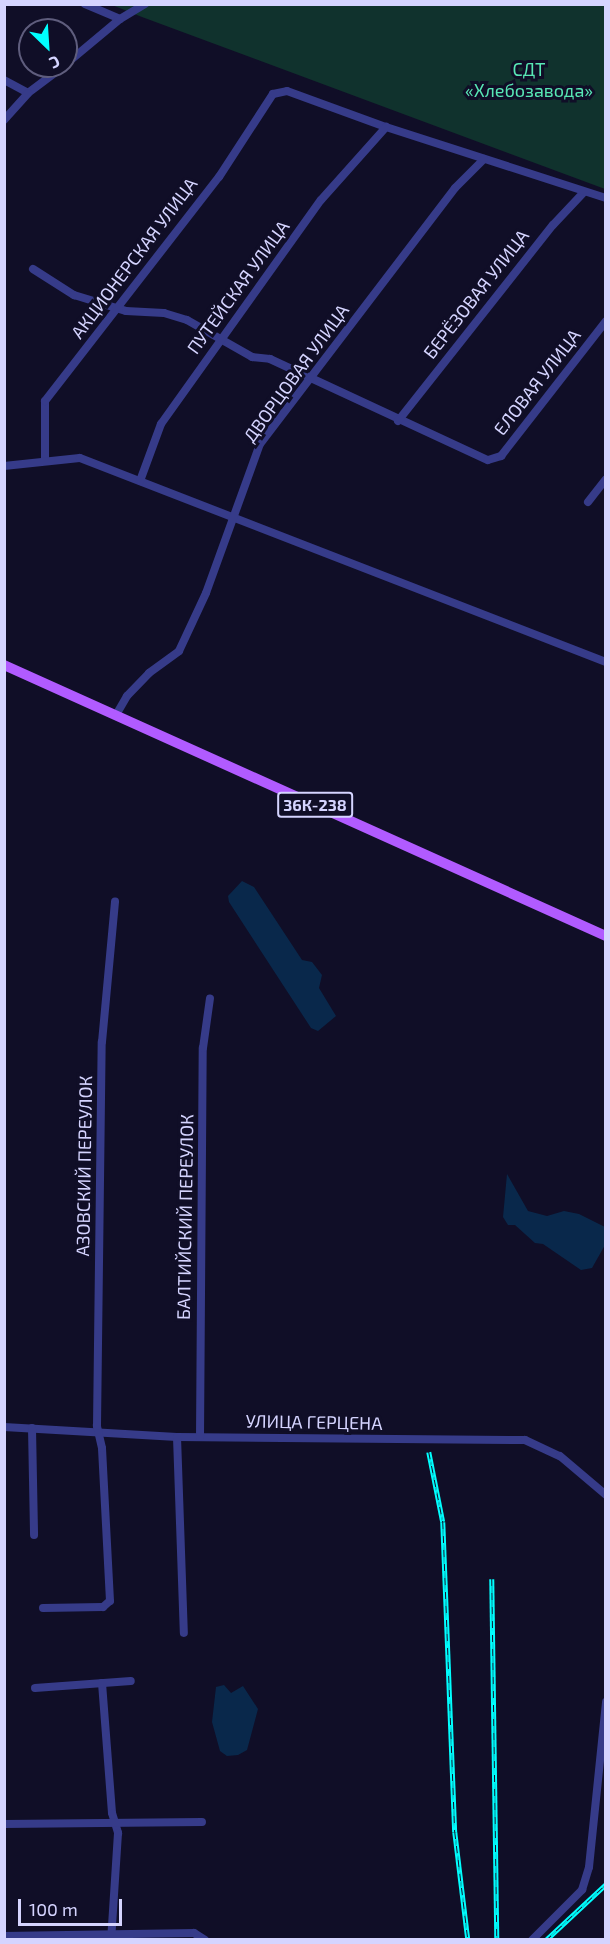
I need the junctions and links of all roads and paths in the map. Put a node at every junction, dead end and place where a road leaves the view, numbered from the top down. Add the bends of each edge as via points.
1 (85, 4) edge
2 (146, 4) edge
3 (120, 19) junction
4 (78, 54) edge
5 (48, 78) edge
6 (4, 80) edge
7 (28, 93) junction
8 (4, 120) edge
9 (386, 127) junction
10 (484, 159) junction
11 (584, 192) junction
12 (606, 198) edge
13 (33, 269) dead end
14 (117, 309) junction
15 (606, 321) edge
16 (220, 338) junction
17 (309, 380) junction
18 (398, 421) junction
19 (45, 459) junction
20 (4, 466) edge
21 (606, 479) edge
22 (140, 482) junction
23 (588, 502) dead end
24 (234, 518) junction
25 (606, 662) edge
26 (4, 665) edge
27 (116, 715) junction
28 (115, 902) dead end
29 (606, 936) edge
30 (210, 998) dead end
31 (4, 1426) edge
32 (32, 1428) junction
33 (97, 1432) junction
34 (177, 1437) junction
35 (200, 1437) junction
36 (606, 1495) edge
37 (34, 1535) dead end
38 (43, 1608) dead end
39 (184, 1633) dead end
40 (131, 1682) dead end
41 (102, 1683) junction
42 (35, 1688) dead end
43 (606, 1702) edge
44 (202, 1822) dead end
45 (4, 1824) edge
46 (115, 1824) junction
47 (4, 1936) edge
48 (201, 1937) edge
49 (111, 1938) edge
50 (532, 1940) edge

1 - 3 street
2 - 3 street
3 - 4 street
5 - 7 street
6 - 7 street
7 - 8 street
9 - 10 street
9 - 14 street, АКЦИОНЕРСКАЯ УЛИЦА via 282,90 265,102 219,177
9 - 16 street, ПУТЕЙСКАЯ УЛИЦА via 321,200
10 - 11 street
10 - 17 street, ДВОРЦОВАЯ УЛИЦА via 455,188
11 - 12 street
11 - 18 street, БЕРЁЗОВАЯ УЛИЦА via 545,234
13 - 14 street via 74,295
14 - 16 street via 164,313
14 - 19 street, АКЦИОНЕРСКАЯ УЛИЦА via 45,401
15 - 18 street, ЕЛОВАЯ УЛИЦА via 501,456 493,460
16 - 17 street via 252,357 270,359
16 - 22 street, ПУТЕЙСКАЯ УЛИЦА via 161,424
17 - 18 street
17 - 24 street, ДВОРЦОВАЯ УЛИЦА via 260,444
19 - 20 street
19 - 22 street via 80,458
21 - 23 street
22 - 24 street
24 - 25 street
24 - 27 street, ДВОРЦОВАЯ УЛИЦА via 179,651 127,696
26 - 27 main road, 36К-238
27 - 29 main road, 36К-238
28 - 33 street, АЗОВСКИЙ ПЕРЕУЛОК via 102,1042
30 - 35 street, БАЛТИЙСКИЙ ПЕРЕУЛОК via 203,1048
31 - 32 street, УЛИЦА ГЕРЦЕНА
32 - 33 street, УЛИЦА ГЕРЦЕНА
32 - 37 street
33 - 34 street, УЛИЦА ГЕРЦЕНА
33 - 38 street, АЗОВСКИЙ ПЕРЕУЛОК via 102,1448 109,1606
34 - 35 street, УЛИЦА ГЕРЦЕНА
34 - 39 street
35 - 36 street, УЛИЦА ГЕРЦЕНА via 525,1440 560,1456
40 - 41 street
41 - 42 street
41 - 46 street
43 - 50 street via 589,1867 582,1890
44 - 46 street
45 - 46 street
46 - 49 street via 118,1833
47 - 49 street
48 - 49 street

